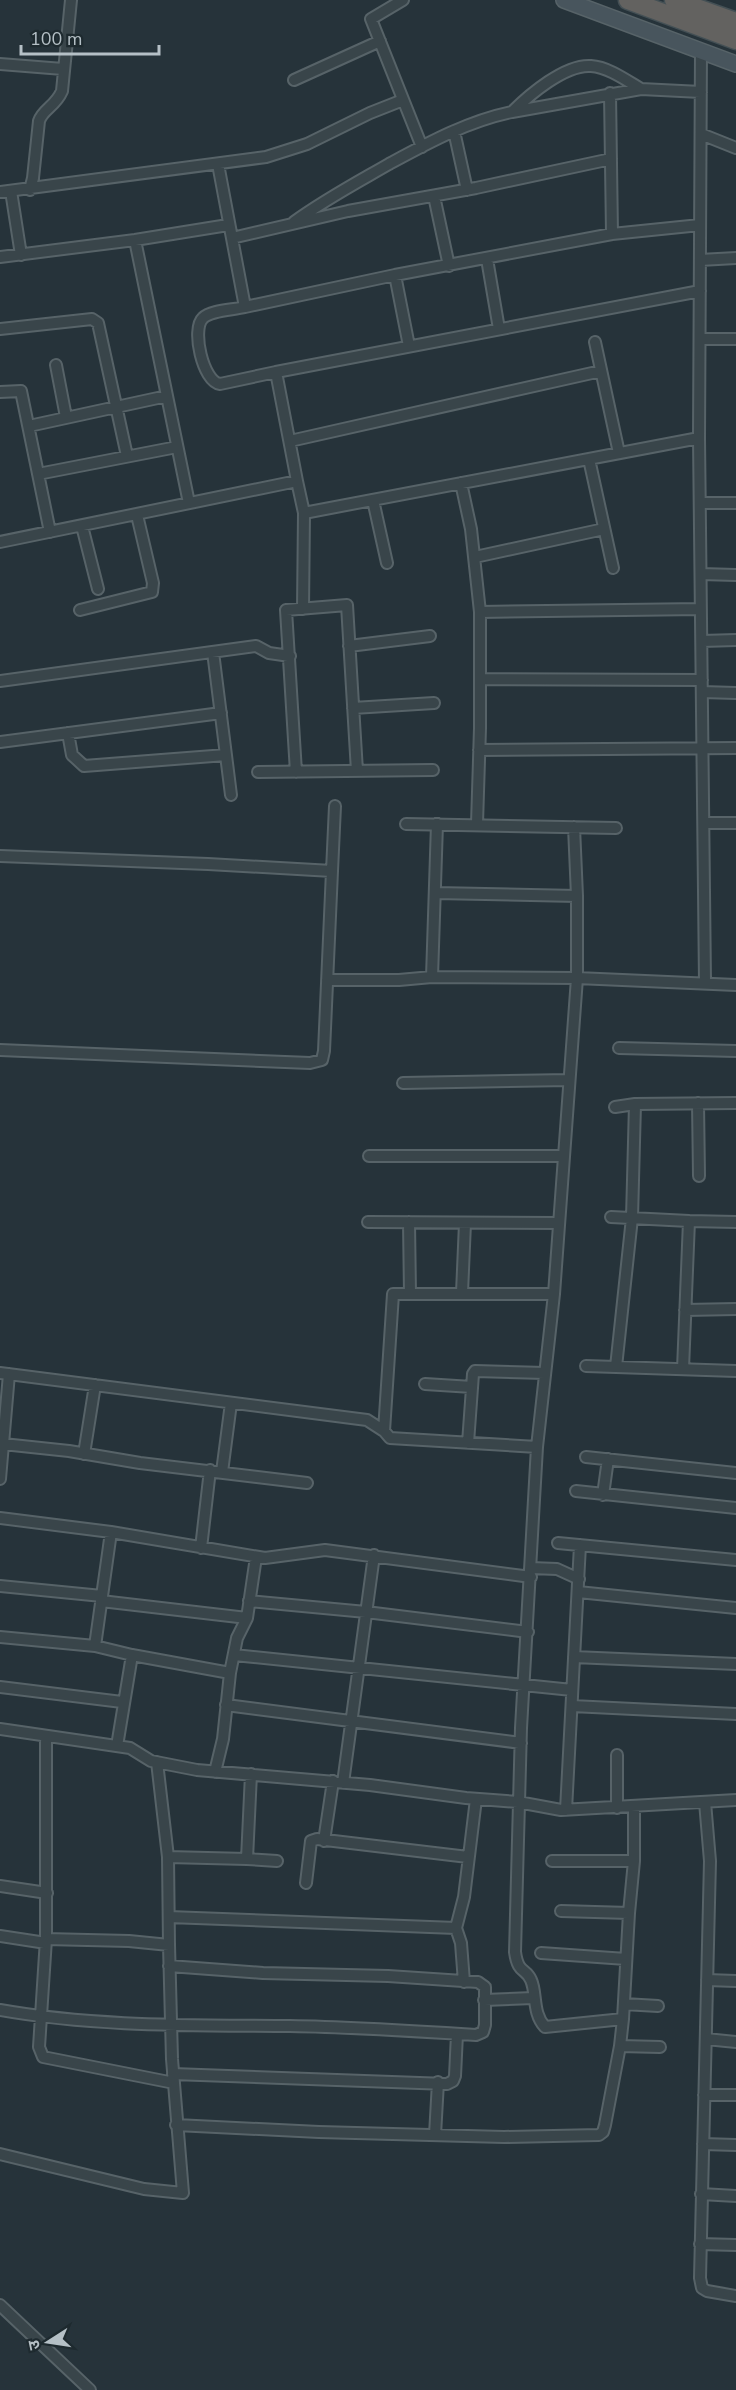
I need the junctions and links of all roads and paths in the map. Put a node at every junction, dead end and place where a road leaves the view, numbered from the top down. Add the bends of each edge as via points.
1 (71, 0) edge
2 (403, 0) edge
3 (564, 0) edge
4 (628, 0) edge
5 (674, 0) edge
6 (736, 22) edge
7 (736, 39) edge
8 (380, 41) junction
9 (701, 50) junction
10 (0, 64) edge
11 (736, 64) edge
12 (63, 69) junction
13 (294, 80) dead end
14 (641, 89) junction
15 (701, 92) junction
16 (610, 93) junction
17 (403, 100) junction
18 (512, 112) junction
19 (454, 131) junction
20 (701, 134) junction
21 (422, 147) junction
22 (736, 148) edge
23 (611, 159) junction
24 (218, 164) junction
25 (30, 189) junction
26 (467, 190) junction
27 (5, 192) edge
28 (434, 196) junction
29 (228, 225) junction
30 (290, 225) junction
31 (700, 225) junction
32 (612, 234) junction
33 (232, 238) junction
34 (135, 240) junction
35 (21, 255) junction
36 (0, 257) edge
37 (736, 258) edge
38 (487, 259) junction
39 (700, 260) junction
40 (449, 266) junction
41 (395, 275) junction
42 (700, 291) junction
43 (245, 307) junction
44 (0, 329) edge
45 (499, 329) junction
46 (700, 339) junction
47 (736, 339) edge
48 (595, 342) dead end
49 (410, 346) junction
50 (56, 365) dead end
51 (601, 371) junction
52 (276, 372) junction
53 (0, 392) edge
54 (166, 396) junction
55 (116, 407) junction
56 (66, 417) junction
57 (29, 426) junction
58 (699, 438) junction
59 (290, 441) junction
60 (177, 447) junction
61 (619, 453) junction
62 (127, 456) junction
63 (589, 459) junction
64 (38, 474) junction
65 (297, 481) junction
66 (461, 483) junction
67 (373, 500) junction
68 (189, 503) junction
69 (700, 503) junction
70 (736, 503) edge
71 (304, 513) junction
72 (137, 515) junction
73 (82, 526) junction
74 (604, 529) junction
75 (50, 532) junction
76 (0, 542) edge
77 (475, 557) junction
78 (387, 563) dead end
79 (613, 568) dead end
80 (701, 574) junction
81 (736, 575) edge
82 (98, 589) dead end
83 (303, 609) junction
84 (701, 609) junction
85 (80, 610) dead end
86 (480, 612) junction
87 (430, 636) dead end
88 (736, 640) edge
89 (702, 641) junction
90 (349, 646) junction
91 (213, 652) junction
92 (290, 656) junction
93 (480, 679) junction
94 (702, 680) junction
95 (0, 681) edge
96 (702, 692) junction
97 (736, 693) edge
98 (434, 703) dead end
99 (353, 708) junction
100 (220, 713) junction
101 (68, 734) junction
102 (0, 742) edge
103 (736, 748) edge
104 (703, 749) junction
105 (479, 750) junction
106 (226, 755) junction
107 (433, 770) dead end
108 (357, 771) junction
109 (258, 772) dead end
110 (296, 772) junction
111 (231, 795) dead end
112 (335, 806) dead end
113 (736, 823) edge
114 (406, 824) dead end
115 (437, 824) junction
116 (477, 824) junction
117 (704, 824) junction
118 (574, 827) junction
119 (616, 828) dead end
120 (0, 856) edge
121 (332, 871) junction
122 (436, 893) junction
123 (577, 896) junction
124 (432, 977) junction
125 (577, 978) junction
126 (327, 980) junction
127 (705, 982) junction
128 (736, 985) edge
129 (619, 1048) dead end
130 (0, 1050) edge
131 (736, 1051) edge
132 (569, 1080) junction
133 (404, 1083) dead end
134 (698, 1103) junction
135 (736, 1103) edge
136 (635, 1104) junction
137 (615, 1107) dead end
138 (369, 1156) dead end
139 (563, 1156) junction
140 (699, 1176) dead end
141 (611, 1217) dead end
142 (632, 1218) junction
143 (689, 1221) junction
144 (368, 1222) dead end
145 (409, 1222) junction
146 (465, 1222) junction
147 (736, 1222) edge
148 (559, 1223) junction
149 (410, 1293) junction
150 (462, 1293) junction
151 (554, 1294) junction
152 (685, 1310) junction
153 (736, 1310) edge
154 (586, 1366) dead end
155 (616, 1367) junction
156 (683, 1369) junction
157 (736, 1371) edge
158 (4, 1373) edge
159 (545, 1373) junction
160 (425, 1384) dead end
161 (95, 1385) junction
162 (472, 1387) junction
163 (231, 1402) junction
164 (384, 1431) junction
165 (468, 1443) junction
166 (3, 1444) junction
167 (537, 1447) junction
168 (84, 1454) junction
169 (586, 1457) dead end
170 (608, 1459) junction
171 (210, 1470) junction
172 (222, 1472) junction
173 (736, 1473) edge
174 (0, 1479) edge
175 (307, 1483) dead end
176 (576, 1491) dead end
177 (603, 1495) junction
178 (736, 1508) edge
179 (0, 1518) edge
180 (111, 1532) junction
181 (558, 1543) dead end
182 (580, 1545) junction
183 (201, 1548) junction
184 (374, 1555) junction
185 (256, 1557) junction
186 (736, 1560) edge
187 (531, 1572) junction
188 (579, 1579) junction
189 (0, 1586) edge
190 (578, 1592) junction
191 (102, 1599) junction
192 (249, 1601) junction
193 (736, 1608) edge
194 (366, 1612) junction
195 (247, 1618) junction
196 (528, 1632) junction
197 (0, 1637) edge
198 (95, 1646) junction
199 (132, 1655) junction
200 (234, 1655) junction
201 (574, 1657) junction
202 (736, 1664) edge
203 (359, 1667) junction
204 (230, 1673) junction
205 (524, 1685) junction
206 (0, 1687) edge
207 (573, 1689) junction
208 (122, 1702) junction
209 (226, 1705) junction
210 (572, 1706) junction
211 (736, 1714) edge
212 (352, 1720) junction
213 (0, 1729) edge
214 (46, 1736) junction
215 (521, 1743) junction
216 (117, 1746) junction
217 (617, 1755) dead end
218 (157, 1762) junction
219 (215, 1772) junction
220 (251, 1774) junction
221 (338, 1782) junction
222 (476, 1799) junction
223 (736, 1800) edge
224 (518, 1802) junction
225 (705, 1802) junction
226 (634, 1807) junction
227 (617, 1808) junction
228 (566, 1810) junction
229 (324, 1841) junction
230 (168, 1857) junction
231 (468, 1857) junction
232 (247, 1859) junction
233 (277, 1861) dead end
234 (552, 1861) dead end
235 (634, 1861) junction
236 (306, 1883) dead end
237 (0, 1886) edge
238 (47, 1893) junction
239 (561, 1911) dead end
240 (628, 1913) junction
241 (169, 1917) junction
242 (456, 1928) junction
243 (0, 1936) edge
244 (46, 1941) junction
245 (169, 1945) junction
246 (541, 1953) dead end
247 (626, 1959) junction
248 (169, 1966) junction
249 (707, 1980) junction
250 (736, 1981) edge
251 (464, 1982) junction
252 (533, 1998) junction
253 (484, 2000) junction
254 (624, 2004) junction
255 (658, 2006) dead end
256 (0, 2010) edge
257 (41, 2017) junction
258 (623, 2019) junction
259 (171, 2026) junction
260 (458, 2034) junction
261 (706, 2040) junction
262 (736, 2042) edge
263 (621, 2046) junction
264 (660, 2047) dead end
265 (173, 2078) junction
266 (438, 2082) junction
267 (704, 2095) junction
268 (736, 2096) edge
269 (176, 2125) junction
270 (435, 2135) junction
271 (703, 2144) junction
272 (736, 2145) edge
273 (0, 2154) edge
274 (701, 2194) junction
275 (736, 2196) edge
276 (700, 2244) junction
277 (736, 2244) edge
278 (736, 2296) edge
279 (0, 2305) edge
280 (90, 2390) edge

1 - 12 street
2 - 8 street via 371,19
3 - 9 main road
4 - 7 highway
5 - 6 highway
8 - 13 street
8 - 17 street
9 - 11 main road
9 - 15 street
10 - 12 street
12 - 25 street via 57,103 41,114 39,121
14 - 15 street
14 - 16 street
14 - 18 street via 589,65 566,71
15 - 20 street
16 - 18 street
16 - 23 street
17 - 21 street
17 - 24 street via 307,144 266,157
18 - 19 street via 484,118
19 - 21 street
19 - 26 street
20 - 22 street
20 - 31 street
21 - 30 street via 330,196
23 - 26 street
23 - 32 street
24 - 25 street
24 - 29 street
25 - 27 street
26 - 28 street
27 - 35 street
28 - 30 street
28 - 40 street
29 - 33 street
29 - 34 street
30 - 33 street
31 - 32 street
31 - 39 street
32 - 38 street
33 - 43 street
34 - 35 street
34 - 54 street
35 - 36 street
37 - 39 street
38 - 40 street
38 - 45 street
39 - 42 street
40 - 41 street
41 - 43 street
41 - 49 street
42 - 45 street
42 - 46 street
43 - 52 street via 206,315 200,320 197,327 209,379 220,384
44 - 55 street via 92,319 98,323
45 - 49 street
46 - 47 street
46 - 58 street
48 - 51 street
49 - 52 street
50 - 56 street
51 - 59 street
51 - 61 street
52 - 59 street
53 - 57 street via 21,391
54 - 55 street
54 - 60 street
55 - 56 street
55 - 62 street
56 - 57 street
57 - 64 street
58 - 61 street
58 - 69 street
59 - 65 street
60 - 62 street
60 - 68 street
61 - 63 street
62 - 64 street
63 - 66 street
63 - 74 street
64 - 75 street
65 - 68 street
65 - 71 street
66 - 67 street
66 - 77 street
67 - 71 street
67 - 78 street
68 - 72 street
69 - 70 street
69 - 80 street
71 - 83 street
72 - 73 street
72 - 85 street via 152,592
73 - 75 street
73 - 82 street
74 - 77 street
74 - 79 street
75 - 76 street
77 - 86 street
80 - 81 street
80 - 84 street
83 - 90 street via 346,605
83 - 92 street via 286,610
84 - 86 street
84 - 89 street
86 - 93 street
87 - 90 street
88 - 89 street
89 - 94 street
90 - 99 street
91 - 92 street via 256,646 269,653
91 - 95 street
91 - 100 street
92 - 110 street
93 - 94 street
93 - 105 street
94 - 96 street
96 - 97 street
96 - 104 street
98 - 99 street
99 - 108 street
100 - 101 street
100 - 106 street
101 - 102 street
101 - 106 street via 72,755 84,766
103 - 104 street
104 - 105 street
104 - 117 street
105 - 116 street
106 - 111 street
107 - 108 street
108 - 110 street
109 - 110 street
112 - 121 street
113 - 117 street
114 - 115 street
115 - 116 street
115 - 122 street
116 - 118 street
117 - 127 street
118 - 119 street
118 - 123 street
120 - 121 street
121 - 126 street
122 - 123 street
122 - 124 street
123 - 125 street
124 - 125 street
124 - 126 street
125 - 127 street
125 - 132 street
126 - 130 street via 322,1060
127 - 128 street
129 - 131 street
132 - 133 street
132 - 139 street
134 - 135 street
134 - 136 street
134 - 140 street
136 - 137 street
136 - 142 street
138 - 139 street
139 - 148 street
141 - 142 street
142 - 143 street
142 - 155 street
143 - 147 street
143 - 152 street
144 - 145 street
145 - 146 street
145 - 149 street
146 - 148 street
146 - 150 street
148 - 151 street
149 - 150 street
149 - 164 street via 393,1294
150 - 151 street
151 - 159 street
152 - 153 street
152 - 156 street
154 - 155 street
155 - 156 street
156 - 157 street
158 - 161 street
158 - 166 street
159 - 162 street via 478,1370 473,1374
159 - 167 street
160 - 162 street
161 - 163 street
161 - 168 street
162 - 165 street
163 - 164 street via 367,1420
163 - 172 street
164 - 165 street via 390,1437
165 - 167 street
166 - 168 street
166 - 174 street
167 - 187 street
168 - 171 street
169 - 170 street
170 - 173 street
170 - 177 street
171 - 172 street
171 - 183 street
172 - 175 street
176 - 177 street
177 - 178 street
179 - 180 street
180 - 183 street
180 - 191 street
181 - 182 street
182 - 186 street
182 - 188 street
183 - 185 street
184 - 185 street via 312,1550 284,1557
184 - 187 street
184 - 194 street
185 - 192 street
187 - 188 street via 557,1569
187 - 196 street
188 - 190 street
189 - 191 street
190 - 193 street
190 - 201 street
191 - 195 street
191 - 198 street
192 - 194 street
192 - 195 street
194 - 196 street
194 - 203 street
195 - 200 street
196 - 205 street
197 - 198 street
198 - 199 street
199 - 204 street
199 - 208 street
200 - 203 street
200 - 204 street
201 - 202 street
201 - 207 street
203 - 205 street
203 - 212 street
204 - 209 street
205 - 207 street
205 - 215 street
206 - 208 street
207 - 210 street
208 - 216 street
209 - 212 street
209 - 219 street
210 - 211 street
210 - 228 street
212 - 215 street
212 - 221 street
213 - 214 street
214 - 216 street
214 - 238 street
215 - 224 street
216 - 218 street
217 - 227 street
218 - 219 street
218 - 230 street
219 - 220 street
220 - 221 street
220 - 232 street
221 - 222 street
221 - 229 street
222 - 224 street
222 - 231 street
223 - 225 street
224 - 228 street
224 - 252 street via 515,1952 516,1964 531,1979
225 - 226 street
225 - 249 street via 710,1861
226 - 227 street
226 - 235 street
227 - 228 street
229 - 231 street
229 - 236 street via 311,1841
230 - 232 street
230 - 241 street
231 - 242 street
232 - 233 street
234 - 235 street
235 - 240 street
237 - 238 street
238 - 244 street
239 - 240 street
240 - 247 street
241 - 242 street
241 - 245 street
242 - 251 street
243 - 244 street
244 - 245 street
244 - 257 street
245 - 248 street
246 - 247 street
247 - 254 street
248 - 251 street
248 - 259 street
249 - 250 street
249 - 261 street
251 - 253 street via 482,1983
252 - 253 street
252 - 258 street via 545,2026
253 - 260 street via 483,2032
254 - 255 street
254 - 258 street
256 - 257 street
257 - 259 street
257 - 265 street via 39,2047 43,2057
258 - 263 street
259 - 260 street via 294,2026
259 - 265 street
260 - 266 street via 453,2080 447,2084
261 - 262 street
261 - 267 street
263 - 264 street
263 - 270 street via 605,2125 599,2135
265 - 266 street
265 - 269 street
266 - 270 street
267 - 268 street
267 - 271 street
269 - 270 street
269 - 273 street via 183,2193 144,2189
271 - 272 street
271 - 274 street
274 - 275 street
274 - 276 street
276 - 277 street
276 - 278 street via 702,2288
279 - 280 street

